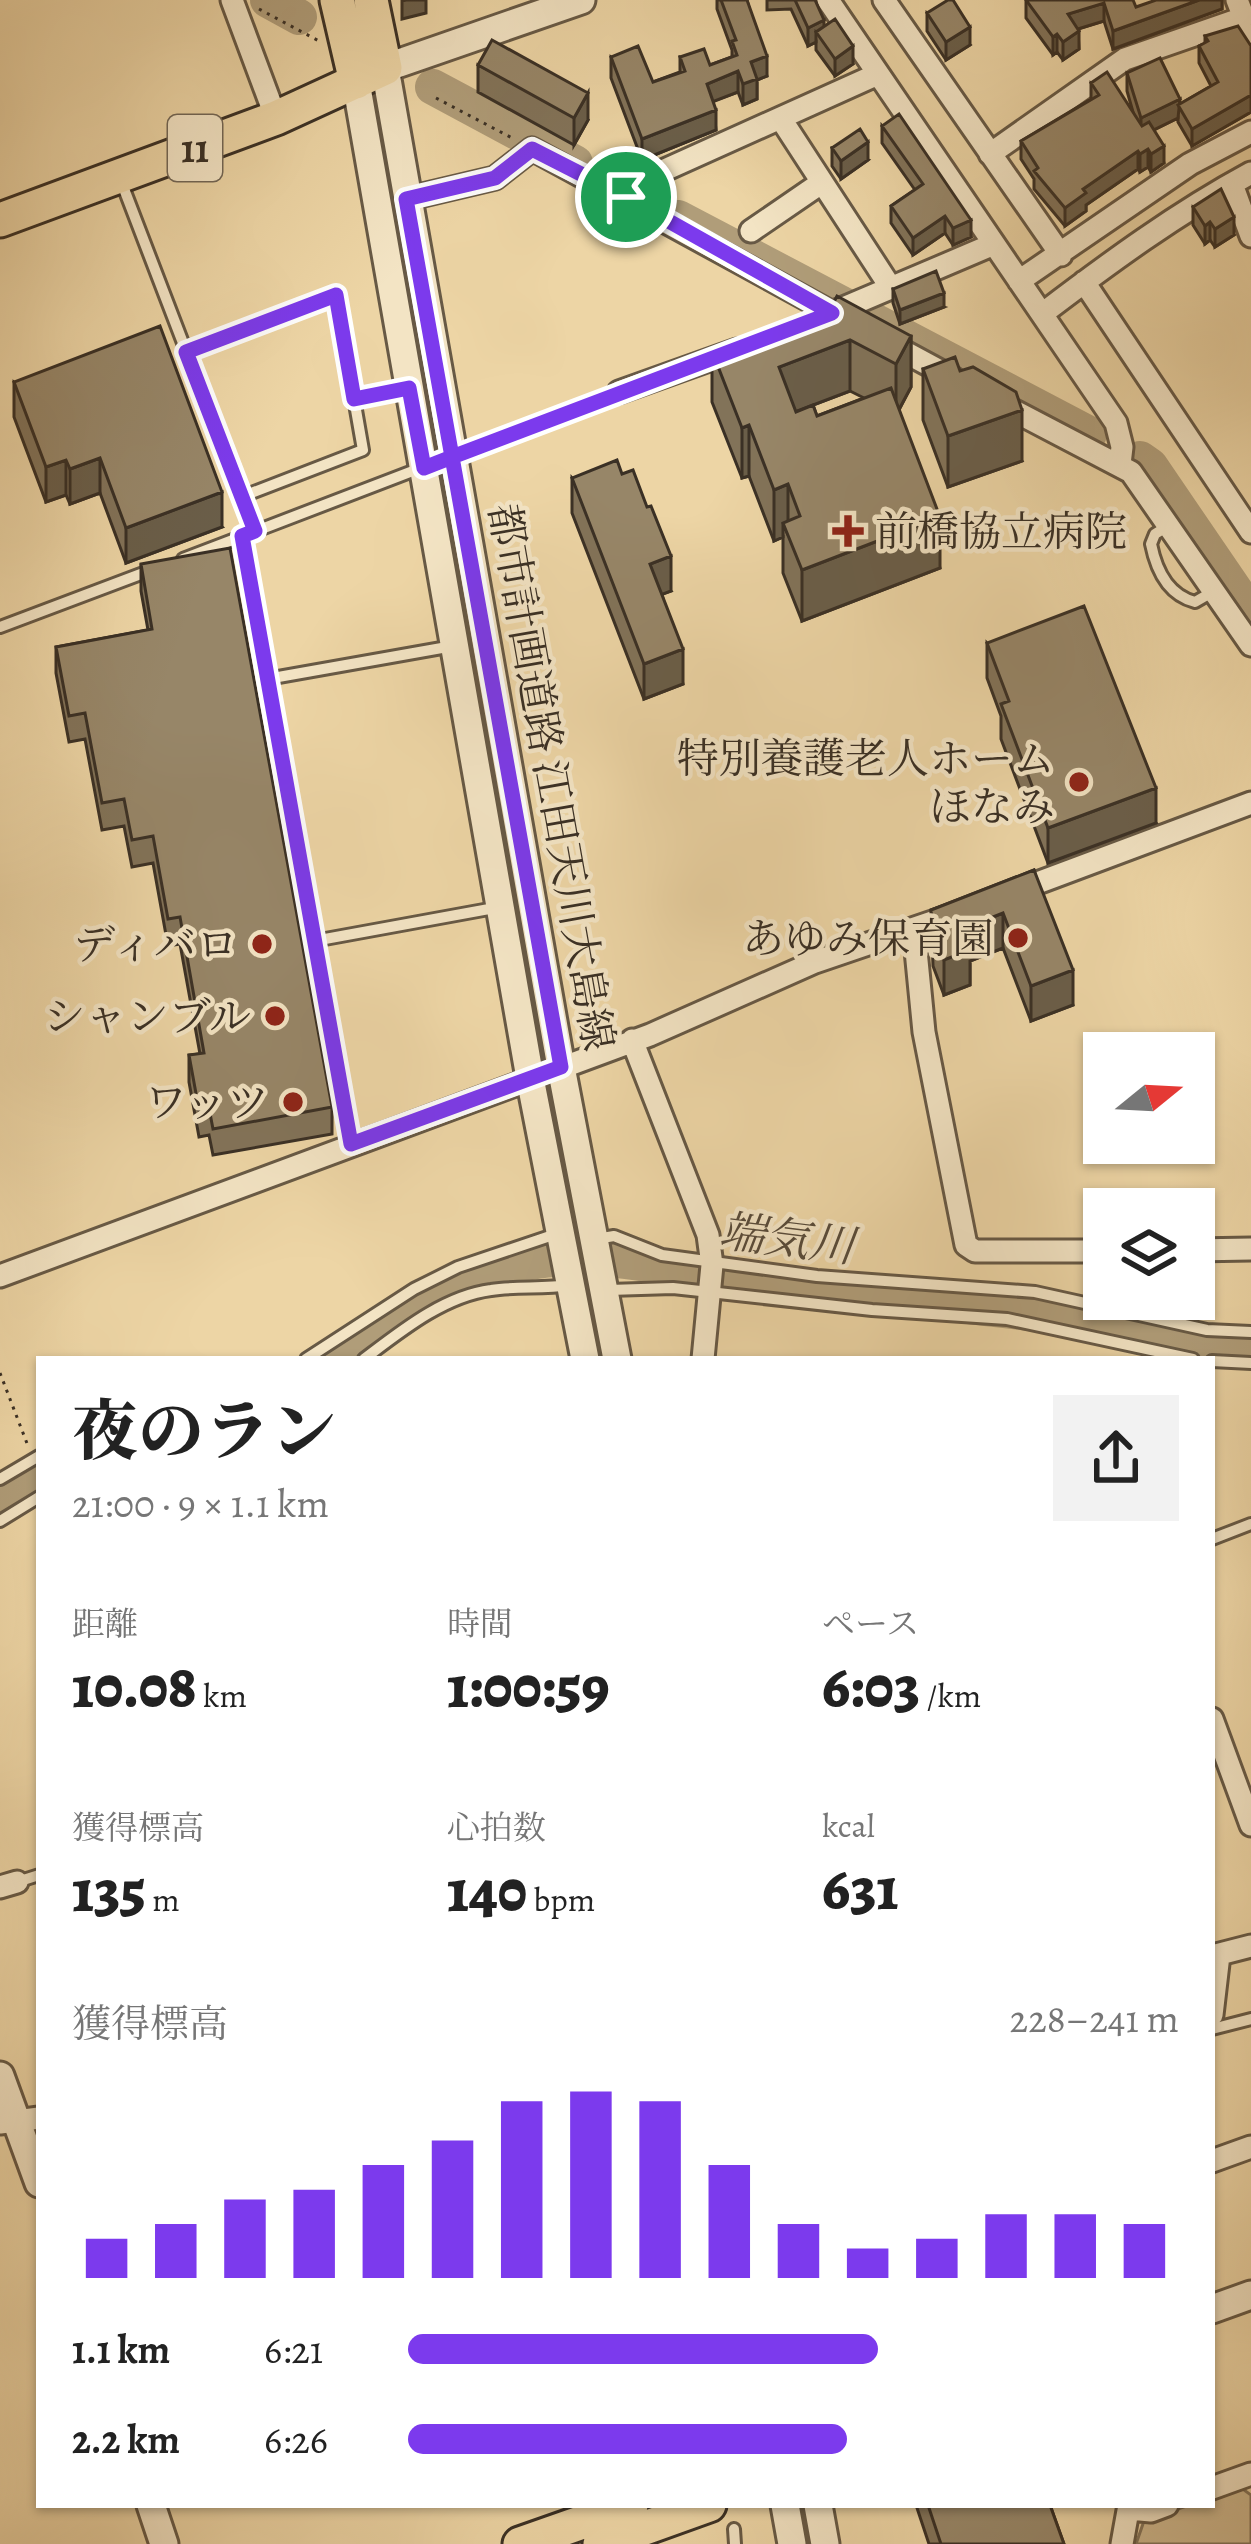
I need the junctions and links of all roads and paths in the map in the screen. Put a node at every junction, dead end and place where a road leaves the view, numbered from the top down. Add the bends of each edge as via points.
1 (232, 0) edge
2 (337, 0) edge
3 (371, 0) edge
4 (580, 0) edge
5 (828, 0) edge
6 (884, 0) edge
7 (259, 9) dead end
8 (1244, 18) edge
9 (326, 45) dead end
10 (878, 74) junction
11 (371, 75) junction
12 (436, 98) dead end
13 (276, 118) junction
14 (781, 119) junction
15 (1251, 131) edge
16 (532, 149) junction
17 (990, 154) junction
18 (119, 176) junction
19 (1242, 178) edge
20 (821, 183) junction
21 (626, 197) junction
22 (406, 199) junction
23 (0, 220) edge
24 (751, 231) dead end
25 (1251, 236) edge
26 (994, 244) junction
27 (1060, 255) junction
28 (1019, 281) junction
29 (1084, 282) junction
30 (890, 288) junction
31 (842, 308) junction
32 (1042, 314) junction
33 (801, 325) edge
34 (760, 341) edge
35 (186, 352) junction
36 (409, 388) junction
37 (619, 392) joint
38 (354, 399) junction
39 (452, 457) junction
40 (1120, 464) junction
41 (424, 468) junction
42 (241, 497) junction
43 (1162, 530) junction
44 (1250, 530) edge
45 (255, 531) junction
46 (242, 536) junction
47 (1207, 596) junction
48 (0, 628) edge
49 (455, 645) junction
50 (1251, 645) edge
51 (267, 679) junction
52 (1251, 803) edge
53 (500, 907) junction
54 (914, 930) junction
55 (314, 941) junction
56 (632, 1040) junction
57 (561, 1067) junction
58 (530, 1078) junction
59 (351, 1144) junction
60 (563, 1242) junction
61 (597, 1245) junction
62 (1251, 1249) edge
63 (1215, 1250) edge
64 (1083, 1251) edge
65 (712, 1263) junction
66 (0, 1276) edge
67 (571, 1283) junction
68 (605, 1287) junction
69 (710, 1292) junction
70 (1251, 1332) edge
71 (311, 1356) edge
72 (368, 1356) edge
73 (584, 1356) edge
74 (616, 1356) edge
75 (704, 1356) edge
76 (1179, 1356) edge
77 (1215, 1361) edge
78 (1251, 1363) edge
79 (0, 1373) edge
80 (36, 1458) edge
81 (0, 1479) edge
82 (36, 1499) edge
83 (0, 1521) edge
84 (1251, 1524) edge
85 (1215, 1538) edge
86 (1219, 1761) edge
87 (1251, 1826) edge
88 (1251, 1946) edge
89 (1215, 1956) edge
90 (1251, 2019) edge
91 (1215, 2028) edge
92 (0, 2076) edge
93 (19, 2121) edge
94 (1251, 2147) edge
95 (1215, 2160) edge
96 (36, 2174) edge
97 (1251, 2295) edge
98 (1215, 2308) edge
99 (1250, 2476) edge
100 (1215, 2487) edge
101 (152, 2508) edge
102 (623, 2508) edge
103 (785, 2508) edge
104 (819, 2508) edge
105 (1129, 2508) edge
106 (721, 2517) edge
107 (164, 2544) edge
108 (520, 2544) edge
109 (599, 2544) edge
110 (735, 2544) edge
111 (792, 2544) edge
112 (825, 2544) edge
113 (1122, 2544) edge

1 - 13 street
2 - 11 main road
3 - 11 main road
4 - 11 street
5 - 10 street
6 - 17 street
7 - 9 path
8 - 17 street via 1125,59
10 - 14 street
10 - 26 street
11 - 13 main road, 11
11 - 22 street, 都市計画道路 江田天川大島線
11 - 36 street, 都市計画道路 江田天川大島線
12 - 16 path
13 - 18 main road, 11
14 - 20 street
14 - 21 street via 638,182
15 - 27 street
16 - 21 street
16 - 22 street via 495,178
17 - 27 street
18 - 23 main road, 11
18 - 35 lane
19 - 25 street
19 - 29 street
20 - 24 street
20 - 30 street
21 - 31 street
22 - 39 street, 都市計画道路 江田天川大島線
26 - 28 street
26 - 30 street
27 - 28 street
28 - 32 street
29 - 32 street
29 - 44 street
30 - 31 street
31 - 33 street
31 - 40 street
32 - 40 street via 1116,423
34 - 37 street
35 - 38 lane via 336,295
35 - 42 lane
36 - 38 lane
36 - 41 street, 都市計画道路 江田天川大島線
37 - 39 lane
38 - 42 lane via 363,450
39 - 41 lane
39 - 57 street, 都市計画道路 江田天川大島線
40 - 43 street via 1138,480
41 - 45 lane
41 - 49 street, 都市計画道路 江田天川大島線
42 - 45 lane
43 - 47 street
43 - 47 lane via 1153,553 1168,585 1183,599
45 - 46 lane
46 - 48 lane
46 - 51 lane
47 - 50 street
49 - 51 lane
49 - 53 street, 都市計画道路 江田天川大島線
51 - 55 lane
52 - 54 street
53 - 55 lane
53 - 58 street, 都市計画道路 江田天川大島線
54 - 56 street via 815,962
54 - 64 street via 924,1032 966,1245
55 - 59 lane
56 - 57 street
56 - 65 street via 701,1211
57 - 58 street
57 - 61 street, 都市計画道路 江田天川大島線
58 - 59 street
58 - 60 street, 都市計画道路 江田天川大島線
59 - 66 street
60 - 67 street, 都市計画道路 江田天川大島線
60 - 71 lane via 458,1267
61 - 65 lane via 614,1236
61 - 68 street, 都市計画道路 江田天川大島線
62 - 63 street
65 - 69 street
65 - 70 lane via 1013,1289
67 - 72 lane via 462,1298
67 - 73 street, 都市計画道路 江田天川大島線
68 - 69 lane
68 - 74 street, 都市計画道路 江田天川大島線
69 - 75 street
69 - 76 lane via 1007,1319
77 - 78 lane
79 - 80 path
80 - 81 lane
82 - 83 lane
84 - 85 lane
86 - 87 street
88 - 89 street
90 - 91 lane
92 - 93 street
93 - 96 street
94 - 95 street
97 - 98 street
99 - 100 street
101 - 107 street
102 - 108 main road
103 - 111 street
104 - 112 street
105 - 113 street
106 - 109 main road
106 - 110 lane

